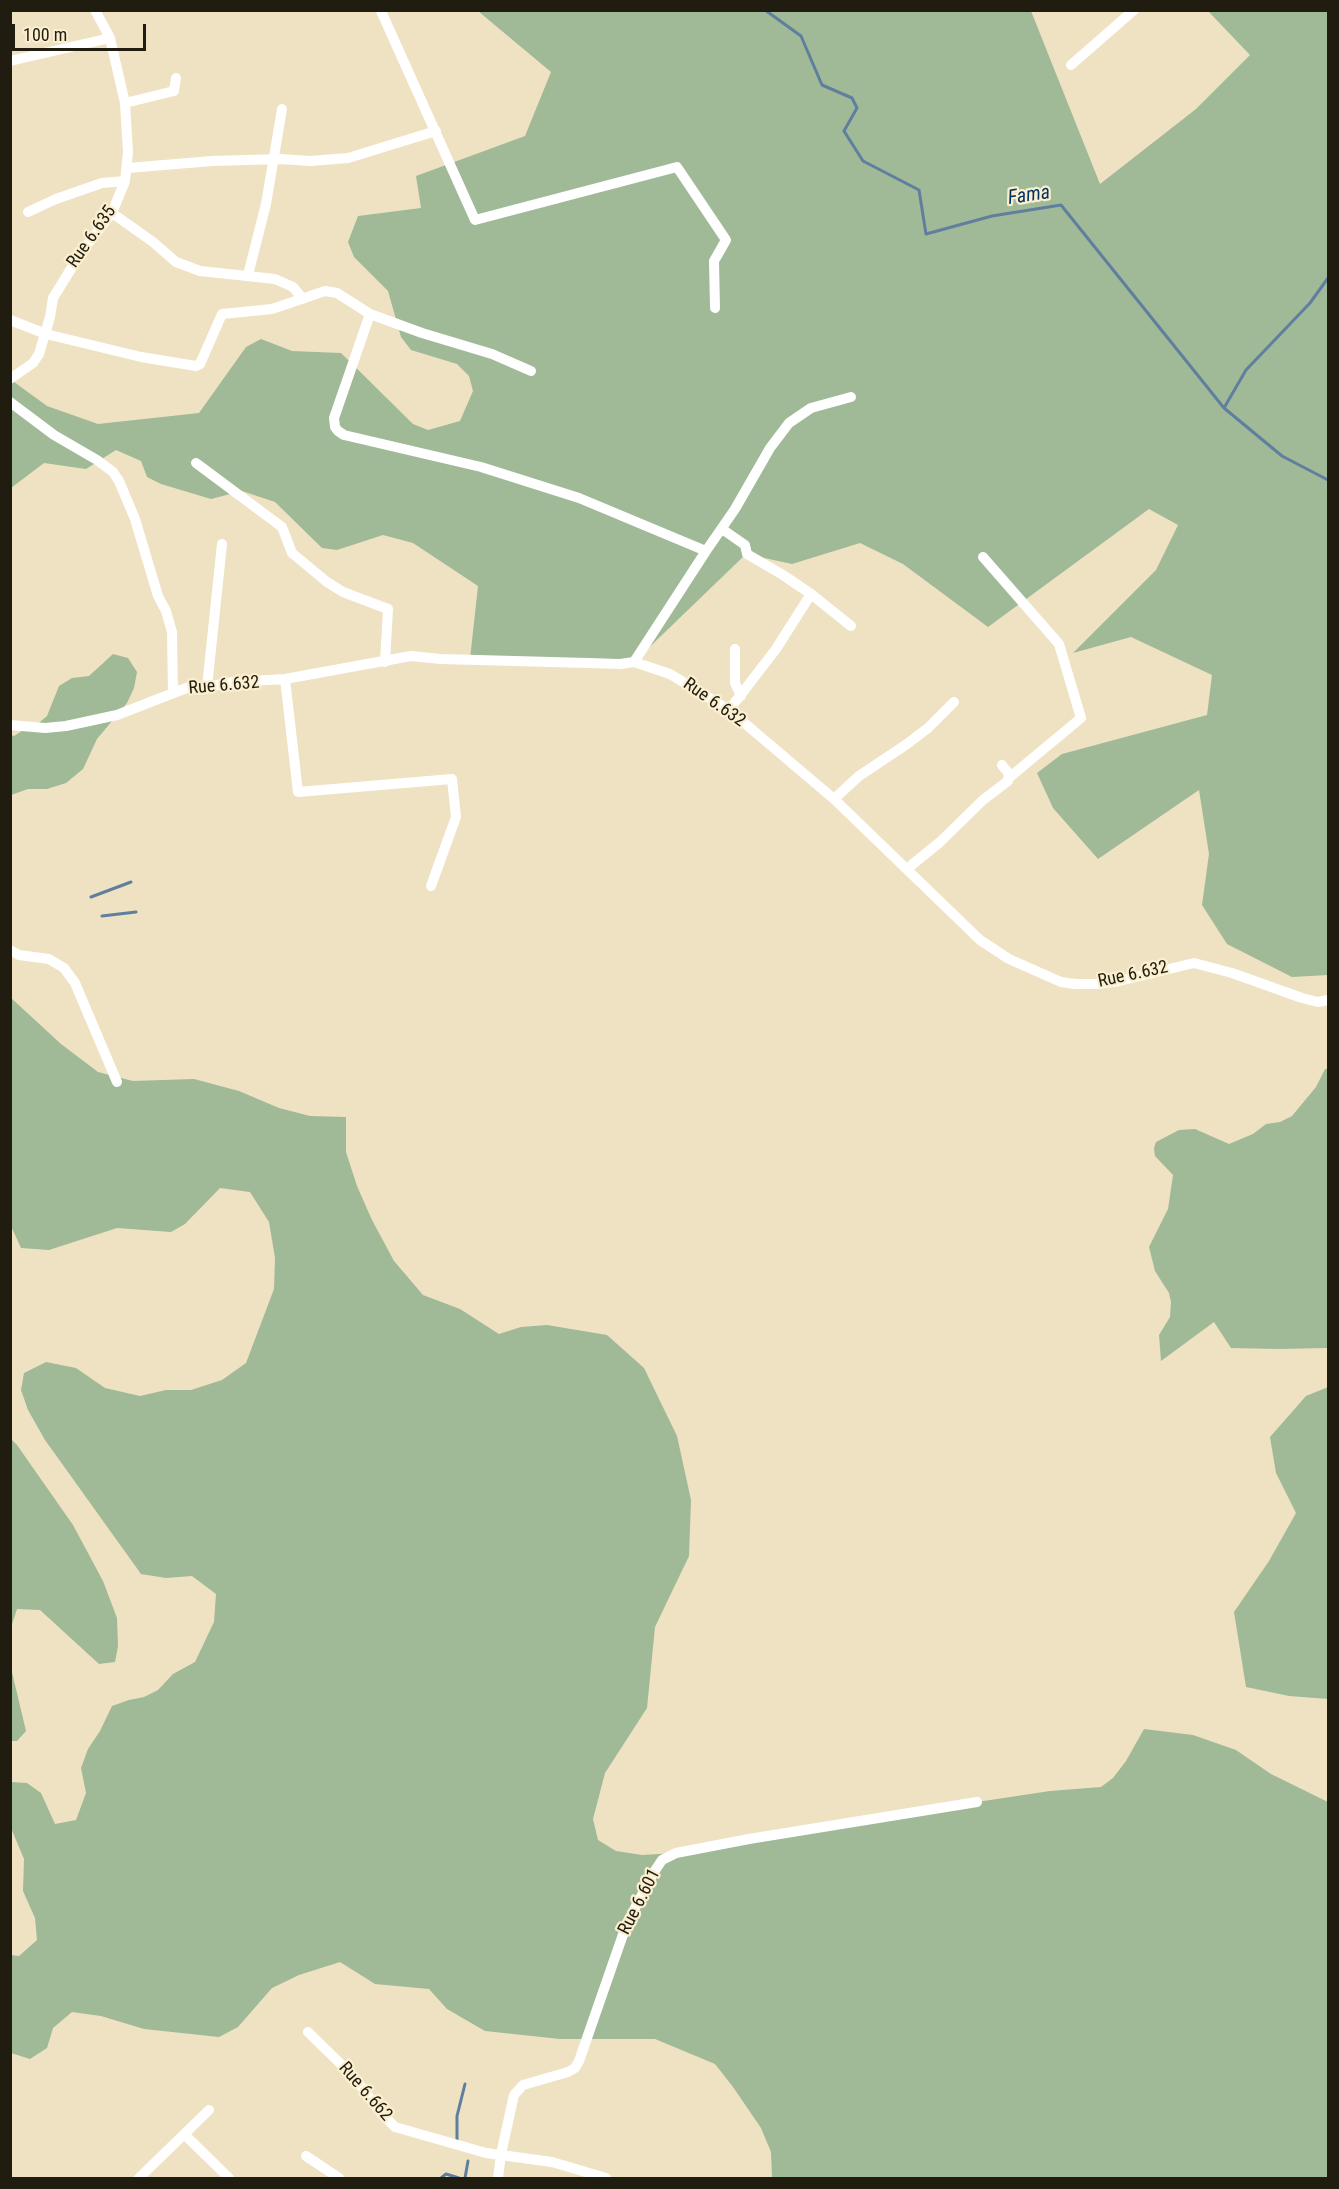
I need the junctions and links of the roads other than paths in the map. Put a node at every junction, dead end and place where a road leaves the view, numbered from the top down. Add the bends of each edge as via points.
1 (94, 10) edge
2 (381, 10) edge
3 (1134, 10) edge
4 (110, 38) junction
5 (10, 61) edge
6 (1071, 65) dead end
7 (176, 78) dead end
8 (125, 103) junction
9 (282, 109) dead end
10 (436, 130) junction
11 (273, 160) junction
12 (128, 168) junction
13 (125, 181) junction
14 (28, 212) dead end
15 (112, 213) junction
16 (248, 275) junction
17 (303, 299) junction
18 (715, 308) dead end
19 (370, 314) junction
20 (10, 320) edge
21 (46, 334) junction
22 (531, 371) dead end
23 (10, 379) edge
24 (851, 397) dead end
25 (10, 402) edge
26 (196, 463) dead end
27 (722, 529) junction
28 (222, 544) dead end
29 (706, 550) junction
30 (983, 557) dead end
31 (812, 594) junction
32 (851, 626) dead end
33 (735, 649) dead end
34 (385, 662) junction
35 (634, 662) junction
36 (285, 680) junction
37 (207, 687) junction
38 (173, 692) junction
39 (741, 696) junction
40 (954, 702) dead end
41 (729, 710) junction
42 (10, 725) edge
43 (1002, 765) dead end
44 (1010, 777) junction
45 (834, 800) junction
46 (908, 868) junction
47 (431, 886) dead end
48 (10, 950) edge
49 (1329, 1000) edge
50 (117, 1082) dead end
51 (977, 1802) dead end
52 (308, 2032) dead end
53 (209, 2110) dead end
54 (184, 2134) junction
55 (501, 2154) junction
56 (306, 2156) dead end
57 (139, 2178) edge
58 (230, 2178) edge
59 (339, 2178) edge
60 (498, 2178) edge
61 (606, 2178) edge

1 - 4 street, Rue 6.635
2 - 10 street
3 - 6 street
4 - 5 street
4 - 8 street, Rue 6.635
7 - 8 street via 174,91
8 - 12 street, Rue 6.635
9 - 11 street
10 - 11 street via 348,158
10 - 18 street via 475,220 677,167 726,240 714,261
11 - 12 street
11 - 16 street
12 - 13 street, Rue 6.635
13 - 14 street via 102,183
13 - 15 street, Rue 6.635
15 - 16 street via 176,262 200,271
15 - 21 street, Rue 6.635 via 52,298
16 - 17 street via 287,284
17 - 19 street via 325,291 337,293
17 - 21 street via 272,309 222,314 196,366
19 - 22 street via 492,354
19 - 29 street via 334,418 338,431 481,467 579,498
20 - 21 street
21 - 23 street, Rue 6.635 via 33,363
24 - 27 street via 812,408 789,423
25 - 38 street via 54,435 97,460 119,481 172,632
26 - 34 street via 282,527 292,553 327,582 388,609
27 - 29 street
27 - 31 street via 745,545 747,554
28 - 37 street
29 - 35 street
30 - 44 street via 1059,644 1081,718
31 - 32 street
31 - 39 street
33 - 39 street via 735,683
34 - 35 street, Rue 6.632 via 411,656
34 - 36 street, Rue 6.632
35 - 41 street, Rue 6.632 via 670,674
36 - 37 street, Rue 6.632
36 - 47 street via 298,792 452,779 456,817
37 - 38 street, Rue 6.632
38 - 42 street, Rue 6.632 via 117,715 89,721 45,728
39 - 41 street
40 - 45 street via 928,728 859,776
41 - 45 street, Rue 6.632
43 - 44 street
44 - 46 street
45 - 46 street, Rue 6.632
46 - 49 street, Rue 6.632 via 989,947 1061,982 1098,984 1194,963 1232,972 1311,1001
48 - 50 street via 49,959 64,968 75,983
51 - 55 street, Rue 6.601 via 749,1839 676,1853 662,1860 627,1923 579,2061 568,2072 518,2089
52 - 55 street, Rue 6.662 via 354,2077 395,2127
53 - 54 street
54 - 57 street
54 - 58 street
55 - 60 street, Rue 6.601
55 - 61 street, Rue 6.662 via 552,2162
56 - 59 street

